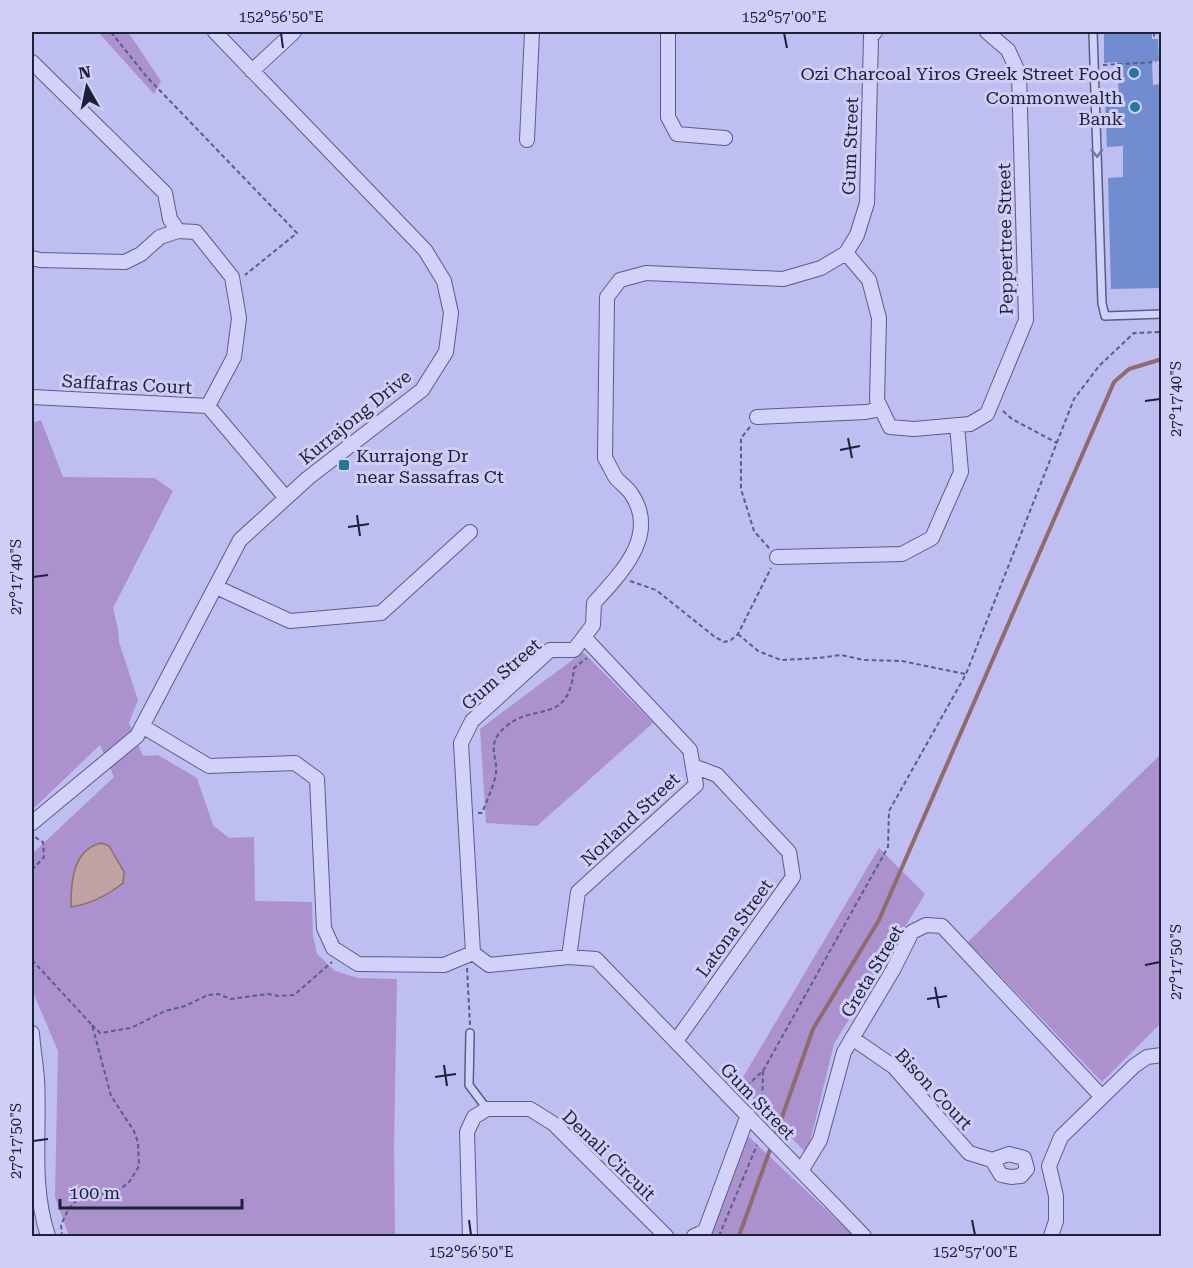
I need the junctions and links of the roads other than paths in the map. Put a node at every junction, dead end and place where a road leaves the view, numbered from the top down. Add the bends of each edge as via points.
1 (215, 32) edge
2 (294, 32) edge
3 (532, 32) edge
4 (668, 32) edge
5 (876, 32) edge
6 (987, 32) edge
7 (1093, 32) edge
8 (32, 62) edge
9 (252, 71) junction
10 (725, 138) dead end
11 (527, 140) dead end
12 (178, 231) junction
13 (846, 253) junction
14 (32, 258) edge
15 (1161, 314) edge
16 (32, 397) edge
17 (208, 406) junction
18 (881, 409) junction
19 (757, 417) road end
20 (957, 425) junction
21 (286, 498) junction
22 (470, 532) dead end
23 (777, 557) road end
24 (216, 587) junction
25 (584, 637) junction
26 (142, 726) junction
27 (693, 766) junction
28 (32, 823) edge
29 (469, 955) junction
30 (569, 957) junction
31 (470, 1033) road end
32 (32, 1034) edge
33 (852, 1038) junction
34 (676, 1041) junction
35 (1161, 1055) edge
36 (34, 1080) edge
37 (1102, 1097) junction
38 (487, 1109) junction
39 (748, 1115) junction
40 (992, 1160) dead end
41 (801, 1171) junction
42 (36, 1214) edge
43 (48, 1236) edge
44 (470, 1236) edge
45 (666, 1236) edge
46 (694, 1236) edge
47 (864, 1236) edge
48 (1051, 1236) edge

1 - 9 street, Kurrajong Drive
2 - 9 street
3 - 11 street
4 - 10 street via 668,117 677,134
5 - 13 street, Gum Street via 871,36 867,203 857,235
6 - 20 street, Peppertree Street via 1008,50 1019,74 1026,320 987,414 970,424
7 -> 15 lane via 1104,316
8 - 12 street via 165,193 170,219
9 - 21 street, Kurrajong Drive via 425,250 444,281 451,313 446,352 422,390
12 - 14 street via 160,237 125,262
12 - 17 street via 196,232 232,278 239,318 234,357
13 - 18 street via 869,280 879,318 877,400
13 - 25 street via 821,268 783,279 646,273 620,280 607,297 605,458 616,478 632,494 641,515 641,538 622,572 594,603 593,625
16 - 17 street, Saffafras Court
17 - 21 street, Saffafras Court
18 - 19 street
18 - 20 street, Peppertree Street via 890,427
20 - 23 street via 961,472 932,538 902,554
21 - 24 street, Kurrajong Drive via 240,540
22 - 24 street via 381,613 290,621
24 - 26 street, Kurrajong Drive
25 - 27 street, Norland Street via 690,750
25 - 29 street, Gum Street via 574,650 550,650 472,721 462,742
26 - 28 street, Kurrajong Drive via 137,736
26 - 29 street via 209,766 295,763 317,779 324,928 333,948 358,964 444,965
27 - 30 street, Norland Street via 696,785 578,892
27 - 34 street, Latona Street via 717,775 789,852 793,877
29 - 30 street, Gum Street via 489,965
30 - 34 street, Gum Street via 596,959
31 - 38 lane via 469,1085
32 - 36 street
33 - 37 street, Greta Street via 912,932 926,925 942,926
33 - 40 street, Bison Court via 894,1067 969,1154
33 - 41 street, Greta Street via 844,1052 820,1140
34 - 39 street, Gum Street
35 - 37 street via 1147,1057 1134,1066
36 - 42 street
37 - 48 street via 1061,1137 1049,1166 1056,1196 1056,1221
38 - 44 street via 474,1117 467,1132
38 - 45 street, Denali Circuit via 530,1109 554,1124
39 - 41 street, Gum Street
39 - 46 street via 705,1231
41 - 47 street, Gum Street
42 - 43 street

